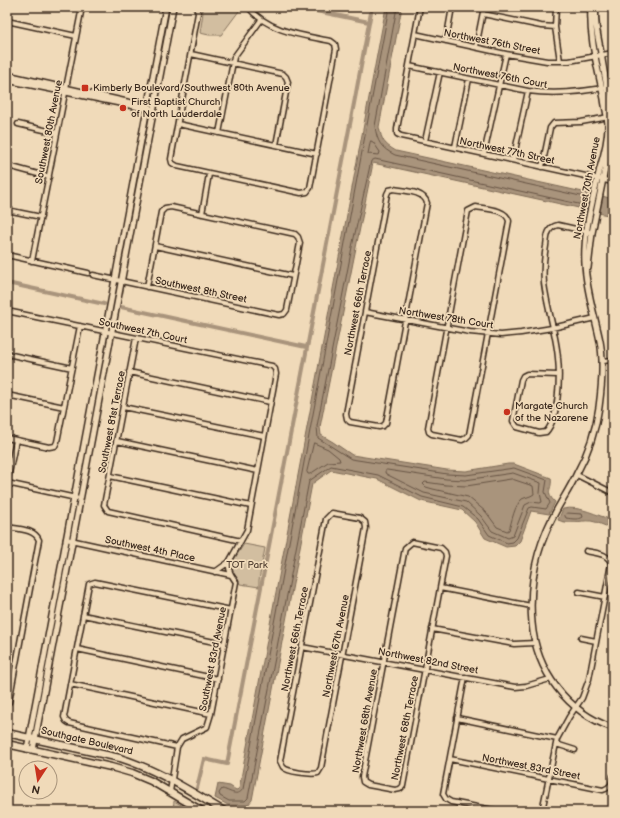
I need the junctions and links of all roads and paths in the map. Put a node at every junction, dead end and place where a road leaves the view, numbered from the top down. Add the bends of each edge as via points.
1 (82, 7) edge
2 (166, 7) edge
3 (173, 7) edge
4 (248, 7) edge
5 (420, 7) edge
6 (452, 7) edge
7 (484, 7) edge
8 (556, 7) edge
9 (591, 7) edge
10 (596, 7) edge
11 (196, 8) edge
12 (483, 14) junction
13 (261, 20) junction
14 (7, 21) edge
15 (555, 27) junction
16 (415, 34) junction
17 (76, 36) junction
18 (446, 41) junction
19 (476, 47) junction
20 (613, 53) edge
21 (191, 54) junction
22 (506, 54) junction
23 (598, 57) junction
24 (560, 61) junction
25 (232, 62) junction
26 (409, 66) junction
27 (440, 72) junction
28 (7, 75) edge
29 (469, 79) junction
30 (7, 80) edge
31 (498, 85) junction
32 (613, 86) edge
33 (604, 88) junction
34 (66, 90) junction
35 (528, 91) junction
36 (147, 108) junction
37 (154, 108) junction
38 (610, 117) edge
39 (18, 124) dead end
40 (178, 124) junction
41 (57, 133) junction
42 (219, 133) junction
43 (425, 141) junction
44 (276, 145) junction
45 (454, 147) junction
46 (316, 154) junction
47 (484, 154) junction
48 (513, 160) junction
49 (12, 167) dead end
50 (542, 167) junction
51 (209, 174) junction
52 (49, 177) junction
53 (600, 179) junction
54 (613, 182) edge
55 (7, 210) edge
56 (202, 214) junction
57 (41, 217) junction
58 (589, 232) junction
59 (154, 246) junction
60 (7, 256) edge
61 (32, 261) junction
62 (88, 273) dead end
63 (93, 275) dead end
64 (294, 276) junction
65 (114, 280) junction
66 (121, 282) junction
67 (147, 287) junction
68 (7, 311) edge
69 (365, 312) junction
70 (595, 318) junction
71 (405, 320) junction
72 (80, 326) junction
73 (446, 328) junction
74 (552, 328) junction
75 (105, 331) junction
76 (111, 333) junction
77 (487, 334) junction
78 (136, 338) junction
79 (7, 354) edge
80 (613, 360) edge
81 (602, 361) junction
82 (72, 368) junction
83 (129, 372) junction
84 (558, 375) junction
85 (7, 395) edge
86 (270, 402) junction
87 (64, 407) junction
88 (123, 407) junction
89 (264, 436) junction
90 (7, 438) edge
91 (16, 440) junction
92 (117, 441) junction
93 (258, 471) junction
94 (577, 475) junction
95 (110, 476) junction
96 (7, 483) edge
97 (613, 493) edge
98 (74, 497) junction
99 (80, 499) junction
100 (251, 506) junction
101 (365, 522) joint
102 (7, 527) edge
103 (66, 539) junction
104 (72, 540) junction
105 (242, 541) junction
106 (586, 551) dead end
107 (445, 552) joint
108 (229, 562) junction
109 (215, 572) junction
110 (231, 575) junction
111 (440, 588) junction
112 (579, 592) dead end
113 (605, 597) junction
114 (531, 606) junction
115 (231, 610) junction
116 (83, 615) junction
117 (432, 629) junction
118 (581, 638) dead end
119 (596, 641) junction
120 (535, 643) junction
121 (224, 644) junction
122 (302, 647) junction
123 (77, 649) junction
124 (342, 654) junction
125 (384, 662) junction
126 (424, 670) junction
127 (465, 678) junction
128 (550, 679) junction
129 (218, 680) junction
130 (70, 684) junction
131 (7, 704) edge
132 (575, 707) junction
133 (210, 714) junction
134 (457, 718) junction
135 (613, 728) edge
136 (7, 733) edge
137 (32, 738) junction
138 (557, 739) junction
139 (7, 744) edge
140 (556, 744) junction
141 (177, 747) junction
142 (30, 749) junction
143 (575, 750) dead end
144 (450, 759) junction
145 (318, 773) joint
146 (613, 776) edge
147 (548, 779) junction
148 (172, 780) junction
149 (400, 789) joint
150 (170, 792) junction
151 (202, 811) edge
152 (224, 811) edge
153 (498, 811) edge
154 (542, 811) edge

1 - 17 street, Southwest 80th Avenue
2 - 36 street
3 - 37 street
4 - 13 street
5 - 16 street
6 - 18 street
7 - 12 street
8 - 15 street
9 - 23 street, Northwest 70th Avenue via 591,31
10 - 23 street, Northwest 70th Avenue
11 - 21 street via 198,13
12 - 15 street
12 - 19 street
13 - 25 street
13 - 46 street via 276,28 335,44
14 - 17 street
15 - 24 street
16 - 18 street, Northwest 76th Street
16 - 26 street
17 - 34 street, Southwest 80th Avenue
18 - 19 street, Northwest 76th Street
19 - 22 street, Northwest 76th Street
20 - 23 street, Northwest 76th Street
21 - 25 street
21 - 40 street
22 - 24 street, Northwest 76th Street
22 - 31 street
23 - 24 street, Northwest 76th Street
23 - 33 street, Northwest 70th Avenue
25 - 42 street
25 - 44 street via 283,74 286,77 288,82
26 - 27 street, Northwest 76th Court
26 - 43 street, Northwest 77th Street via 397,134
27 - 29 street, Northwest 76th Court
27 - 43 street
28 - 34 street
29 - 31 street, Northwest 76th Court
29 - 45 street
30 - 34 street
31 - 35 street, Northwest 76th Court
31 - 47 street
32 - 33 street, Northwest 76th Court
33 - 35 street, Northwest 76th Court via 564,94
33 - 38 street, Northwest 70th Avenue
34 - 36 street
34 - 41 street, Southwest 80th Avenue
35 - 48 street
36 - 37 street
36 - 65 street
37 - 66 street
38 - 50 street via 551,125
38 - 53 street, Northwest 70th Avenue
39 - 41 street
40 - 42 street
40 - 51 street via 172,163
41 - 52 street, Southwest 80th Avenue
42 - 44 street
43 - 45 street, Northwest 77th Street
44 - 46 street
45 - 47 street, Northwest 77th Street
46 - 51 street via 307,192 301,193
47 - 48 street, Northwest 77th Street
48 - 50 street, Northwest 77th Street
49 - 52 street
50 - 53 street, Northwest 77th Street
51 - 56 street
52 - 57 street, Southwest 80th Avenue
53 - 54 street, Northwest 77th Street
53 - 58 street, Northwest 70th Avenue
55 - 57 street
56 - 59 street via 166,208 161,212
56 - 64 street via 294,234 300,243
57 - 61 street, Southwest 80th Avenue
58 - 70 street, Northwest 70th Avenue via 585,248 585,267
58 - 74 street via 558,225 550,229 544,282
59 - 64 street
59 - 67 street
60 - 61 street
61 - 62 street
63 - 65 street, Southwest 8th Street
64 - 67 street, Southwest 8th Street via 287,310 284,314 278,315
65 - 66 street, Southwest 8th Street
65 - 75 street
66 - 67 street, Southwest 8th Street
66 - 76 street
68 - 72 street, Southwest 7th Court
69 - 71 street, Northwest 78th Court
69 - 71 street, Northwest 66th Terrace via 346,414 350,422 380,427 386,423
69 - 71 street, Northwest 66th Terrace via 387,194 389,190 394,189 416,193 423,195 428,203
70 - 74 street, Northwest 78th Court
70 - 81 street, Northwest 70th Avenue
71 - 73 street, Northwest 78th Court
72 - 75 street, Southwest 7th Court
72 - 82 street
73 - 77 street, Northwest 78th Court
73 - 77 street via 428,428 432,434 462,440 469,435
73 - 77 street via 468,211 476,206 503,213 508,217
74 - 77 street, Northwest 78th Court via 522,333
74 - 84 street via 558,358
75 - 76 street, Southwest 7th Court
75 - 98 street
76 - 78 street, Southwest 7th Court
76 - 99 street
78 - 83 street, Southwest 81st Terrace
78 - 86 street, Southwest 7th Court via 272,366 276,374
79 - 82 street
80 - 81 street
81 - 94 street, Northwest 70th Avenue via 596,420
82 - 87 street
83 - 86 street
83 - 88 street, Southwest 81st Terrace
84 - 84 street via 524,376 513,421 517,428 546,432 550,427 555,410
85 - 87 street
86 - 89 street
87 - 91 street via 55,446
88 - 89 street
88 - 92 street, Southwest 81st Terrace
89 - 93 street
90 - 91 street
91 - 96 street
92 - 93 street
92 - 95 street, Southwest 81st Terrace
93 - 100 street
94 - 97 street
94 - 114 street, Northwest 70th Avenue via 540,546 531,590
95 - 100 street
95 - 105 street, Southwest 81st Terrace via 104,505 108,510
96 - 98 street
98 - 99 street
98 - 103 street
99 - 104 street
100 - 105 street via 247,530
101 - 122 street, Northwest 66th Terrace via 360,518 332,513 326,519
101 - 124 street, Northwest 67th Avenue via 366,528
102 - 131 street via 34,533 39,540
103 - 104 street, Southwest 4th Place
103 - 137 street
104 - 109 street, Southwest 4th Place
104 - 137 street
105 - 108 street
106 - 113 street via 607,556 610,560
107 - 111 street, Northwest 68th Terrace
107 - 125 street, Northwest 68th Avenue via 441,548 412,542 405,548
108 - 109 street
108 - 110 street, Southwest 83rd Avenue via 228,569
109 - 110 street, Southwest 4th Place
110 - 115 street, Southwest 83rd Avenue via 236,582
111 - 114 street
111 - 117 street, Northwest 68th Terrace
112 - 113 street
113 - 119 street
114 - 120 street, Northwest 70th Avenue
115 - 116 street via 92,582 89,584
115 - 121 street, Southwest 83rd Avenue
116 - 121 street
116 - 123 street
117 - 120 street via 514,644
117 - 126 street, Northwest 68th Terrace
118 - 119 street
119 - 132 street via 586,689
120 - 128 street, Northwest 70th Avenue
121 - 129 street, Southwest 83rd Avenue
122 - 124 street, Northwest 82nd Street
122 - 145 street, Northwest 66th Terrace via 280,761 286,769
123 - 129 street
123 - 130 street
124 - 125 street, Northwest 82nd Street
124 - 145 street, Northwest 67th Avenue
125 - 126 street, Northwest 82nd Street
125 - 149 street, Northwest 68th Avenue via 362,777 363,782 368,785
126 - 127 street, Northwest 82nd Street
126 - 149 street, Northwest 68th Terrace via 403,786
127 - 128 street, Northwest 82nd Street via 516,687
127 - 134 street
128 - 132 street, Northwest 70th Avenue
129 - 133 street, Southwest 83rd Avenue
130 - 133 street
130 - 141 street via 64,717 69,723
132 - 135 street
132 - 138 street
133 - 141 street, Southwest 83rd Avenue via 207,727 182,739
134 - 138 street
134 - 144 street
136 - 137 main road, Southgate Boulevard
137 - 142 street
137 - 148 main road, Southgate Boulevard via 120,758
138 - 140 street
139 - 142 main road, Southgate Boulevard
140 - 143 street
140 - 147 street
141 - 148 street
142 - 150 main road, Southgate Boulevard via 118,768 151,781
144 - 147 street, Northwest 83rd Street
144 - 153 street via 443,794 446,799
146 - 147 street, Northwest 83rd Street via 612,784 603,790
147 - 154 street
148 - 150 street
148 - 152 main road, Southgate Boulevard
150 - 151 main road, Southgate Boulevard

